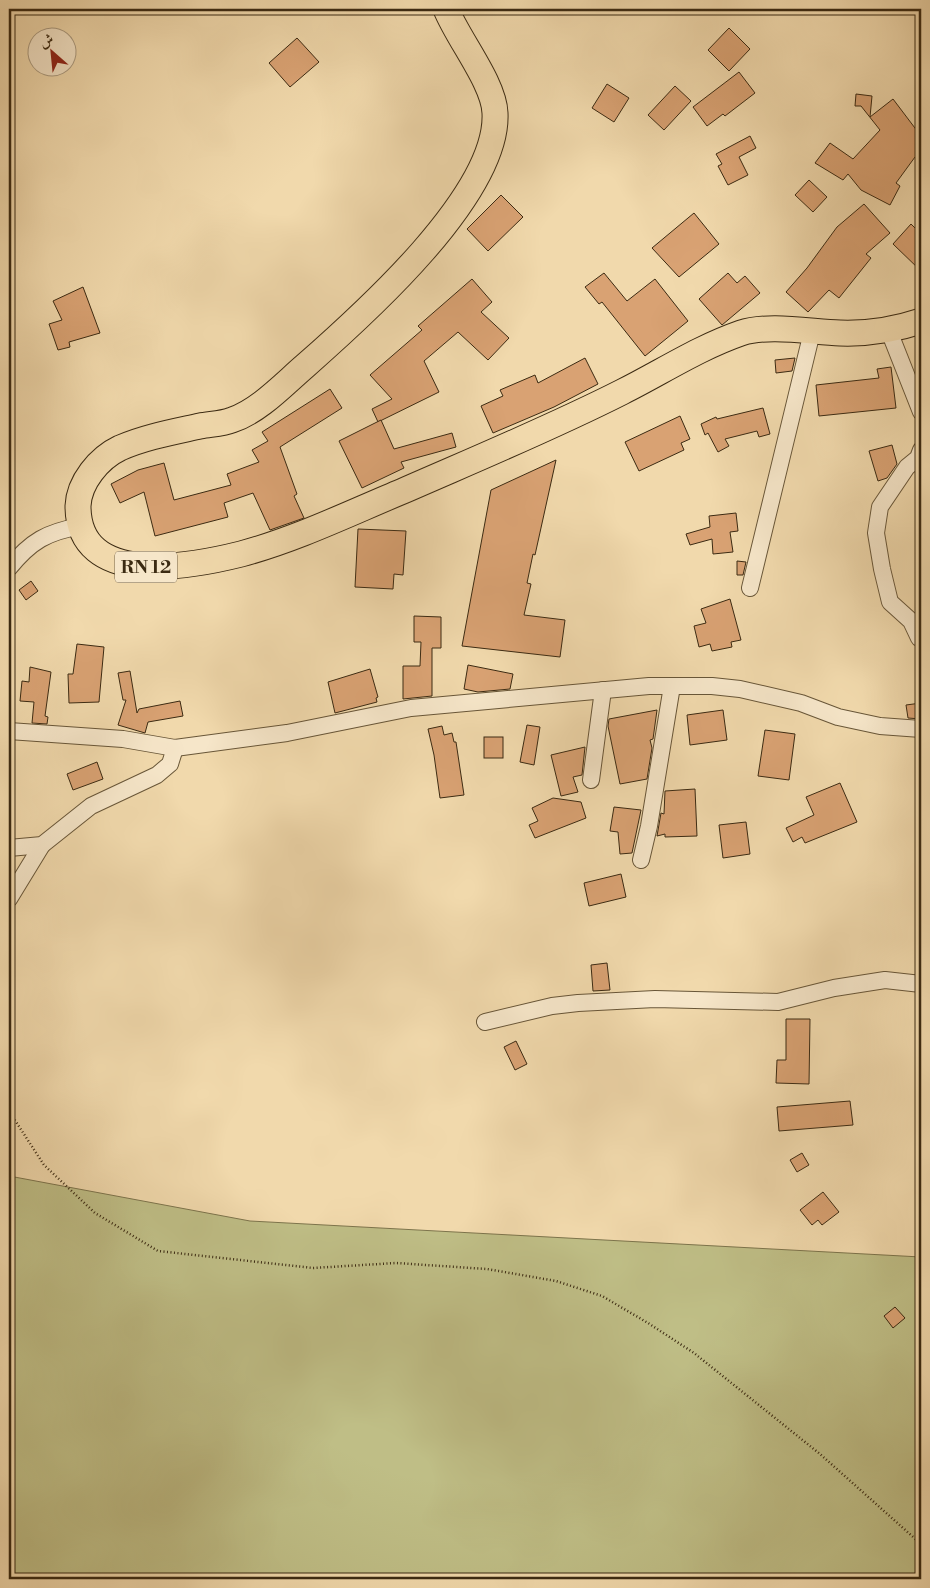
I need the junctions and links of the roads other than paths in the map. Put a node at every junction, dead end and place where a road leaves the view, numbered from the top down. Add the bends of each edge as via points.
1 (446, 9) edge
2 (921, 321) edge
3 (889, 331) junction
4 (812, 332) junction
5 (921, 412) edge
6 (921, 450) edge
7 (81, 526) junction
8 (9, 568) edge
9 (750, 588) dead end
10 (919, 638) dead end
11 (672, 686) junction
12 (603, 690) junction
13 (921, 729) edge
14 (9, 731) edge
15 (175, 748) junction
16 (591, 780) dead end
17 (42, 845) junction
18 (9, 848) edge
19 (641, 860) dead end
20 (9, 899) edge
21 (921, 984) edge
22 (485, 1022) dead end

1 - 7 main road, RN 12 via 495,106 495,128 487,156 474,180 430,245 339,336 258,405 234,420 170,432 118,449 92,469 78,502
2 - 3 main road, RN 12
3 - 4 main road, RN 12
3 - 5 street
4 - 7 main road, RN 12 via 746,331 699,350 622,392 488,454 303,534 239,554 144,568 108,558 92,549
4 - 9 street
6 - 10 street via 880,507 876,534 890,602 911,621
7 - 8 street via 53,531 37,541
11 - 12 street
11 - 13 street via 740,689 801,703 854,721
11 - 19 street
12 - 15 street via 410,708 287,733
12 - 16 street
14 - 15 street via 123,739
15 - 17 street via 170,764 157,776 90,806
17 - 18 street
17 - 20 street
21 - 22 street via 885,980 778,1002 602,1001 552,1006

